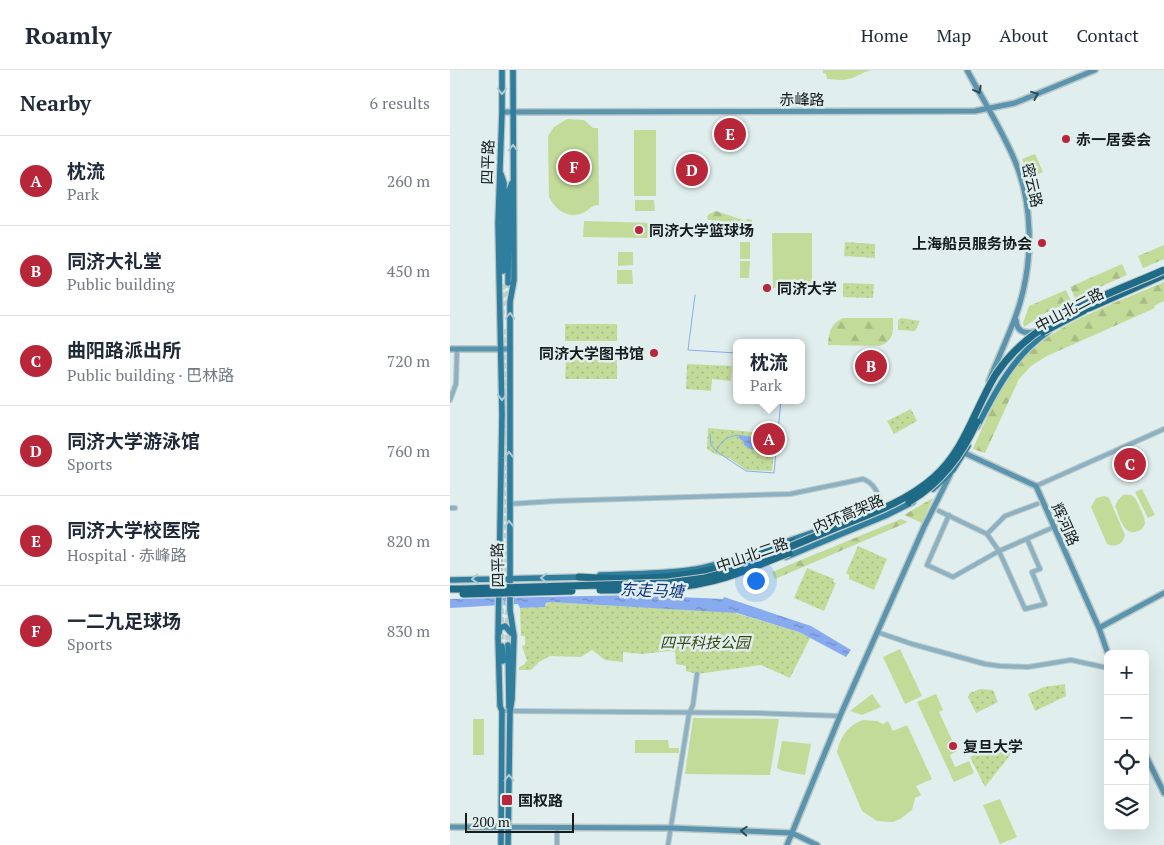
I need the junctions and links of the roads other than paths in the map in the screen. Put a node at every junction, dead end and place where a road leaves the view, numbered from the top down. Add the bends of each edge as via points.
1 (502, 70) edge
2 (513, 70) edge
3 (967, 70) edge
4 (1095, 70) edge
5 (988, 109) junction
6 (502, 112) junction
7 (513, 112) junction
8 (1164, 270) edge
9 (1164, 276) edge
10 (506, 283) junction
11 (1016, 316) junction
12 (1034, 332) junction
13 (501, 348) junction
14 (450, 349) edge
15 (457, 349) junction
16 (510, 349) junction
17 (988, 384) junction
18 (451, 394) edge
19 (450, 400) edge
20 (1164, 429) edge
21 (955, 448) junction
22 (964, 454) junction
23 (953, 470) junction
24 (1036, 486) junction
25 (934, 488) junction
26 (938, 495) junction
27 (509, 504) junction
28 (1037, 504) dead end
29 (883, 506) junction
30 (450, 508) edge
31 (455, 508) dead end
32 (939, 511) dead end
33 (949, 515) junction
34 (852, 522) junction
35 (1054, 527) junction
36 (987, 534) junction
37 (1027, 539) junction
38 (999, 551) junction
39 (579, 577) junction
40 (500, 578) junction
41 (510, 578) junction
42 (450, 580) edge
43 (500, 587) junction
44 (510, 587) junction
45 (450, 588) edge
46 (1164, 593) edge
47 (450, 594) edge
48 (1099, 628) junction
49 (877, 632) junction
50 (498, 638) junction
51 (508, 644) junction
52 (1107, 650) edge
53 (1104, 667) edge
54 (697, 674) dead end
55 (502, 711) junction
56 (510, 712) junction
57 (689, 714) junction
58 (840, 716) junction
59 (1149, 762) edge
60 (1164, 793) edge
61 (509, 826) junction
62 (450, 827) edge
63 (501, 827) junction
64 (556, 827) junction
65 (671, 828) junction
66 (792, 833) junction
67 (501, 845) edge
68 (508, 845) edge
69 (556, 845) edge
70 (668, 845) edge
71 (787, 845) edge
72 (817, 845) edge

1 -> 6 main road, 四平路
2 - 7 main road, 四平路
3 -> 5 street, 密云路
5 -> 4 street, 赤峰路 via 1015,103
5 - 7 street, 赤峰路
5 - 11 street, 密云路 via 1015,161 1027,209 1028,262
6 - 7 street, 赤峰路
6 - 10 main road, 四平路 via 500,169 504,183
10 -> 7 main road, 四平路 via 509,191 513,180
8 - 12 main road, 中山北二路
8 - 34 highway, 内环高架路, bridge via 1070,312 1036,332 1011,354 962,442 936,476 907,498
9 - 22 main road, 中山北二路 via 1057,326 1032,344 1015,361 996,389
9 - 47 highway, 内环高架路, bridge via 1058,323 1030,342 1000,378 968,442 951,467 924,492 892,510 738,573 694,585 656,589
10 - 13 main road, 四平路
16 -> 10 main road, 四平路 via 510,302
11 - 12 street via 1020,331 1026,334
11 - 17 street, 密云路
12 - 17 main road, 中山北二路 via 1002,363
13 - 15 street
13 - 16 street
13 -> 40 main road, 四平路
14 - 15 street
15 - 18 street via 456,384
27 -> 16 main road, 四平路
17 - 21 main road, 中山北二路
18 - 19 street
20 - 24 street
21 - 22 street
21 - 29 main road, 中山北二路 via 942,467 922,485 906,497
22 - 23 main road, 中山北二路
22 - 24 street
23 - 25 main road, 中山北二路
23 - 26 street
24 - 35 street, 辉河路
25 - 26 street via 938,489
25 - 44 main road, 中山北二路 via 887,515 774,562 725,578 667,585
26 - 49 street
27 - 29 street via 790,494 863,479 875,488
41 -> 27 main road, 四平路
28 - 36 street via 1005,516
29 - 39 main road, 中山北二路 via 720,564 677,572
30 - 31 street
32 - 33 street
33 - 36 street
33 - 38 street via 927,565 953,576
34 - 39 highway, bridge via 710,570 680,576
34 - 45 highway, 内环高架路, bridge via 724,572 685,581
35 - 37 street
35 - 48 street, 辉河路
36 - 38 street
37 - 38 street
37 - 38 street via 1040,568 1032,572 1045,604 1025,609
39 -> 41 main road, 中山北二路
40 - 41 main road, 中山北二路
40 -> 42 main road, 中山北二路
40 - 43 main road, 四平路
41 - 44 main road, 四平路
43 - 44 main road, 中山北二路
43 - 45 main road, 中山北二路
43 - 50 main road, 四平路
44 - 51 main road, 四平路
46 - 48 street
48 - 52 street, 辉河路
49 - 53 street via 985,664 1028,667 1071,660
49 - 58 street
50 - 51 main road via 500,628 505,626 510,630
50 - 55 main road, 四平路
51 - 55 main road
51 - 56 main road
54 - 57 street
55 - 56 street
55 - 63 main road, 四平路
56 - 57 street
61 -> 56 main road
57 - 58 street
57 - 65 street
58 - 66 street
59 - 60 street
61 - 63 street
61 - 64 street
61 - 68 main road
62 - 63 street
63 - 67 main road, 四平路
64 - 65 street
64 - 69 street
66 -> 65 street
65 - 70 street
66 - 71 street
66 - 72 street

